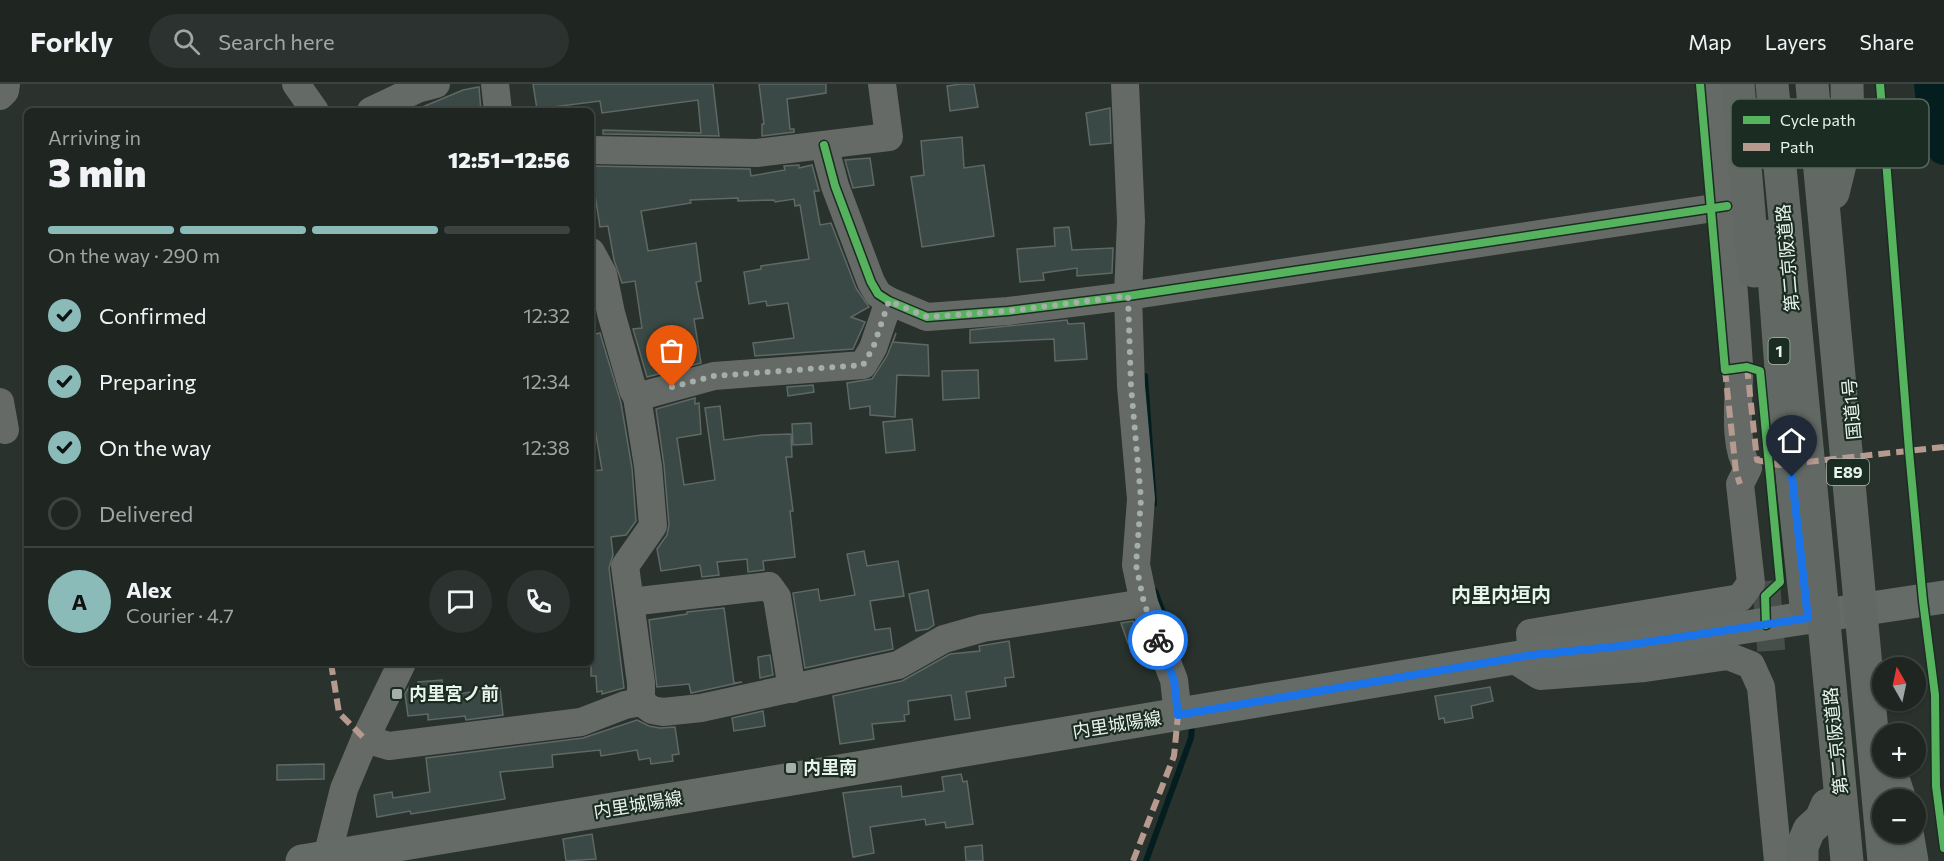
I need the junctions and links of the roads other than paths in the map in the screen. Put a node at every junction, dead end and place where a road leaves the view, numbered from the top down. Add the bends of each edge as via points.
1 (6, 84) edge
2 (296, 84) edge
3 (436, 84) edge
4 (495, 84) edge
5 (882, 84) edge
6 (1125, 84) edge
7 (1717, 84) edge
8 (1738, 84) edge
9 (1756, 84) edge
10 (1772, 84) edge
11 (1812, 84) edge
12 (1824, 84) edge
13 (1847, 84) edge
14 (0, 96) edge
15 (1739, 99) edge
16 (1758, 99) edge
17 (1773, 99) edge
18 (1813, 99) edge
19 (1825, 99) edge
20 (1847, 99) edge
21 (313, 108) edge
22 (377, 108) edge
23 (498, 108) edge
24 (824, 145) junction
25 (594, 150) edge
26 (1745, 168) edge
27 (1765, 168) edge
28 (1780, 168) edge
29 (1820, 168) edge
30 (1831, 168) edge
31 (1839, 168) edge
32 (1833, 193) junction
33 (1727, 206) junction
34 (594, 258) edge
35 (1128, 296) junction
36 (889, 301) junction
37 (1782, 382) junction
38 (637, 397) junction
39 (0, 402) edge
40 (11, 429) edge
41 (1749, 468) junction
42 (1766, 581) tunnel mouth
43 (1939, 598) edge
44 (630, 602) junction
45 (1144, 603) junction
46 (1870, 609) junction
47 (1808, 618) junction
48 (1523, 657) junction
49 (1773, 661) tunnel mouth
50 (401, 666) edge
51 (792, 689) junction
52 (641, 702) junction
53 (1178, 715) junction
54 (1882, 723) edge
55 (365, 739) junction
56 (1827, 805) junction
57 (1774, 826) junction
58 (1894, 843) edge
59 (1909, 843) edge
60 (319, 860) edge
61 (1778, 861) edge
62 (1802, 861) edge
63 (1832, 861) edge
64 (1847, 861) edge
65 (1884, 861) edge
66 (1895, 861) edge
67 (1912, 861) edge

1 - 14 street via 6,91
2 - 21 street
3 - 22 street via 417,88
4 - 23 street
5 - 24 street via 890,137
6 - 35 street via 1131,221
7 - 33 street
8 - 15 highway
9 - 16 highway, 1
10 - 17 highway, 第二京阪道路 / E89, bridge
11 - 18 highway, 第二京阪道路 / E89, bridge
12 - 19 highway, 国道1号
13 - 20 highway
24 - 25 street via 757,153
24 - 36 street via 871,282 878,294
26 - 37 highway via 1759,331
27 - 37 highway, 1
28 - 64 highway, 第二京阪道路 / E89, bridge
29 - 65 highway, 第二京阪道路 / E89, bridge
30 - 32 highway, 国道1号
31 - 32 highway
32 - 46 highway, 国道1号
33 - 35 street
33 - 41 street via 1740,440 1743,461
34 - 38 street via 603,274
35 - 36 street via 927,317
35 - 45 street via 1141,499 1136,565
36 - 38 street via 863,365 714,376
37 - 47 highway, 1
38 - 44 street via 653,526 625,566
39 - 40 street
41 - 42 street via 1758,485
41 - 48 street via 1740,484 1751,583 1740,597 1530,633
43 - 46 main road, 内里城陽線
44 - 51 street via 770,586 777,597
44 - 52 street
45 - 51 street via 983,628 944,639 898,665
45 - 53 street via 1174,680
46 - 47 main road, 内里城陽線
46 - 54 highway, 国道1号
47 - 48 main road, 内里城陽線
47 - 56 highway, 1
48 - 53 main road, 内里城陽線
48 - 57 street via 1540,676 1646,668 1728,656 1751,665 1761,687
49 - 57 street via 1785,770 1784,794
50 - 55 street
51 - 52 street via 679,712 652,710
52 - 55 street via 582,722 389,746
53 - 60 main road, 内里城陽線
55 - 60 street
56 - 62 highway via 1821,819 1809,830 1802,847
56 - 63 highway, 1
57 - 61 street
58 - 66 highway
59 - 67 highway

